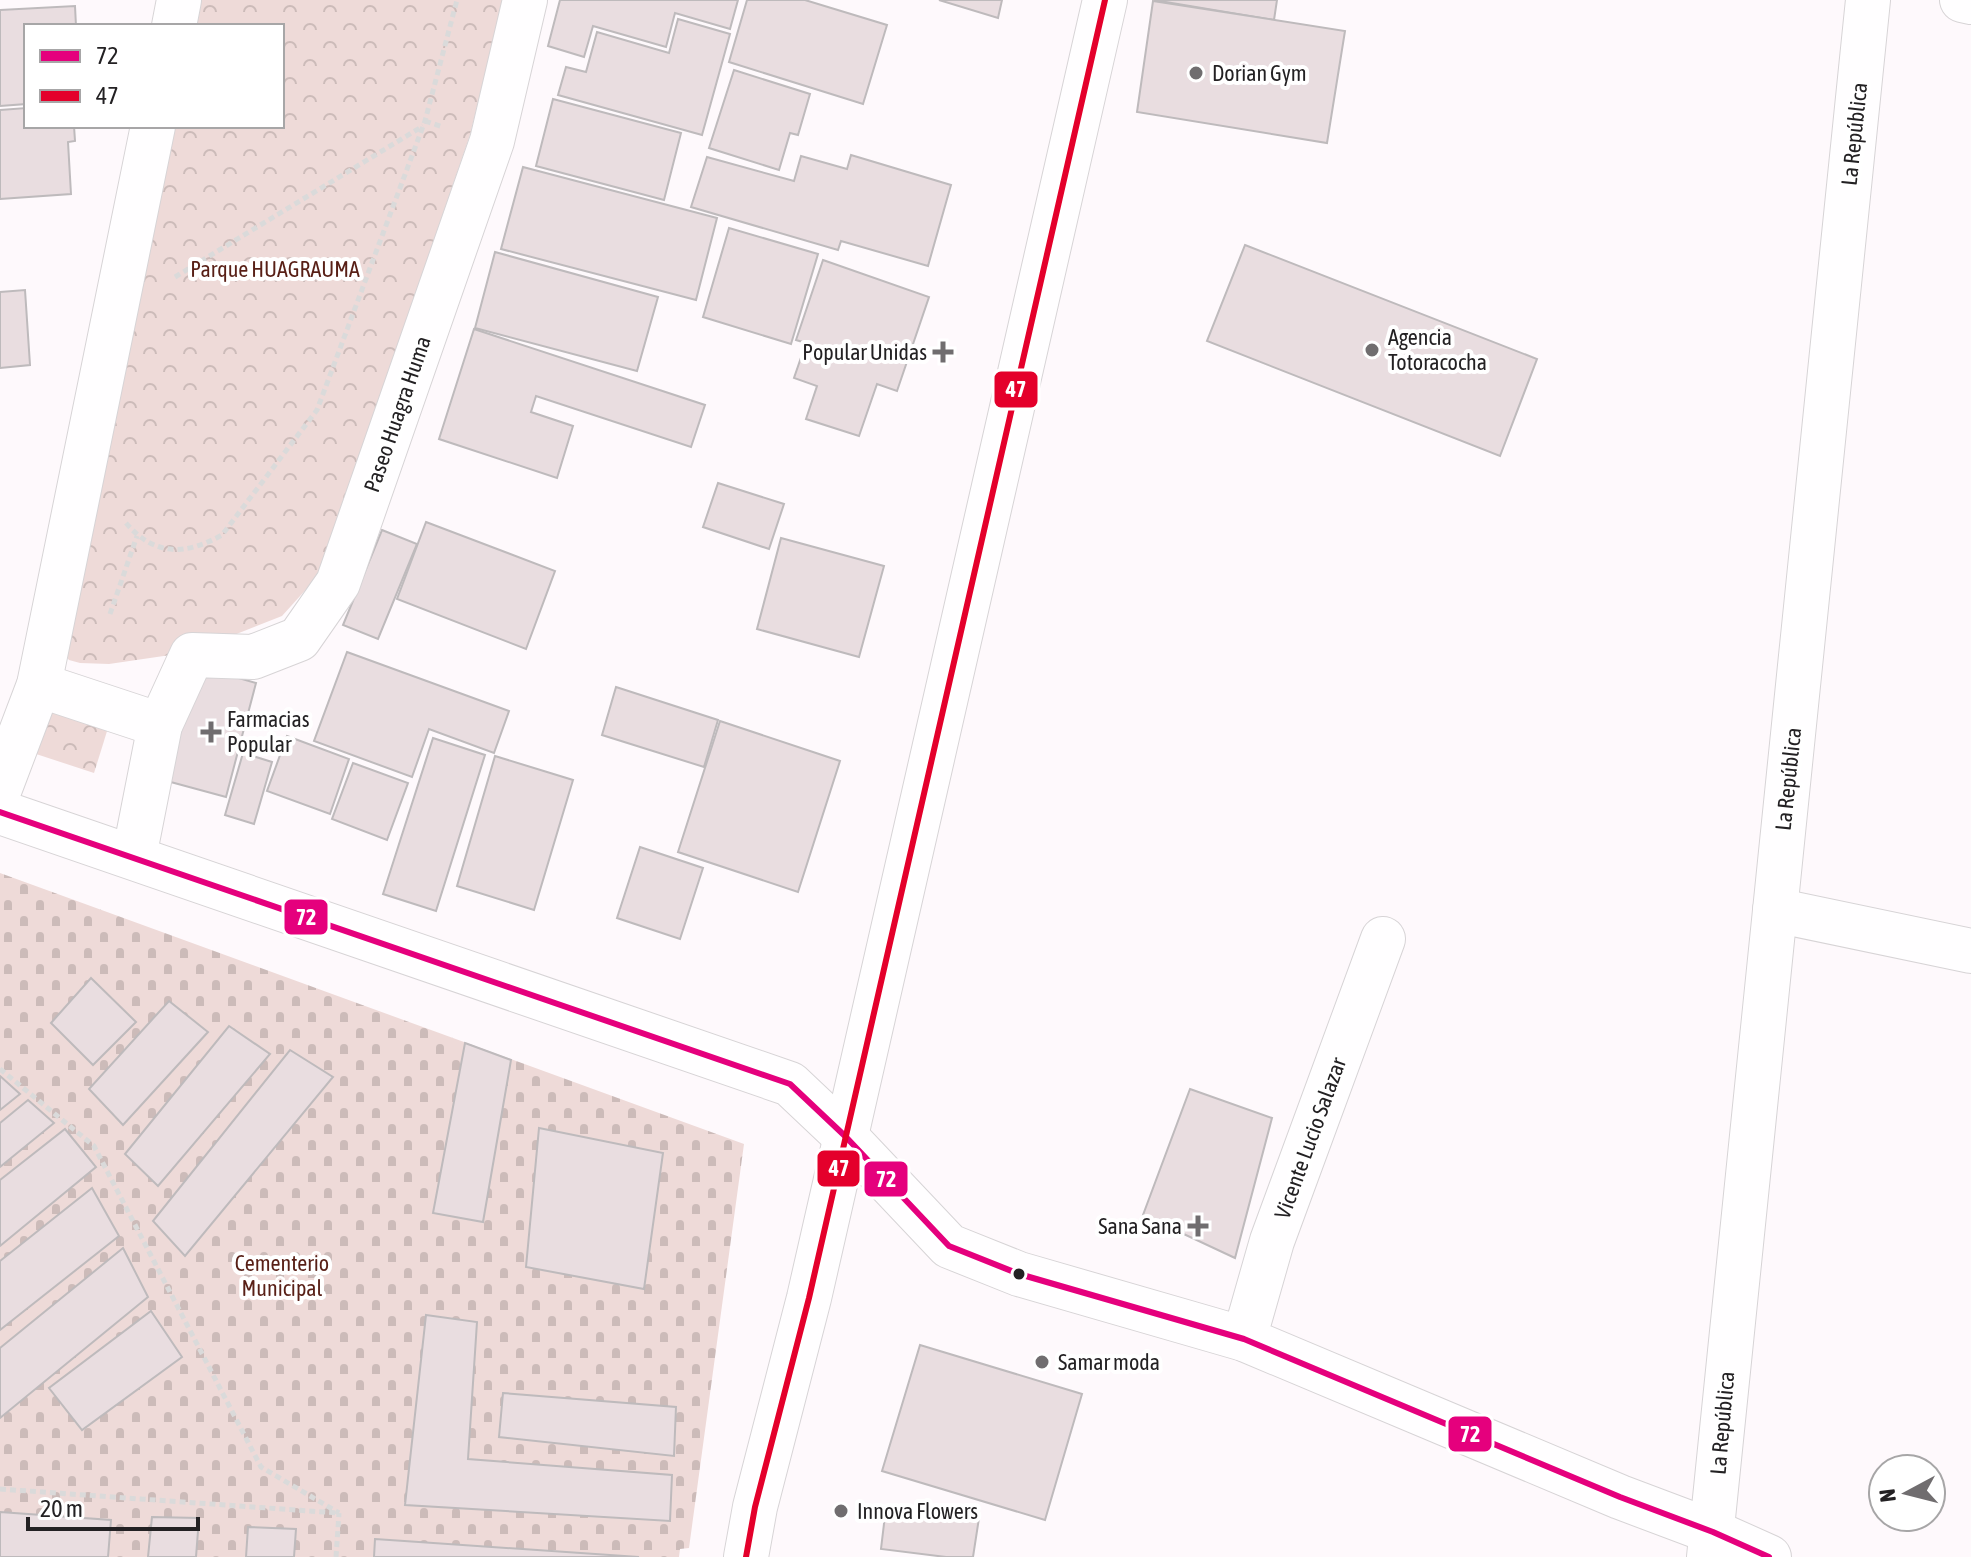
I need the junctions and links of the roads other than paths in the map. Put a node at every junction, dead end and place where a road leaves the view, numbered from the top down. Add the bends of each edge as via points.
1 (179, 0) edge
2 (525, 0) edge
3 (1105, 0) edge
4 (1868, 0) edge
5 (1962, 0) edge
6 (1971, 2) edge
7 (174, 24) edge
8 (153, 128) edge
9 (39, 685) junction
10 (160, 725) junction
11 (0, 788) edge
12 (0, 812) edge
13 (134, 857) junction
14 (1775, 910) junction
15 (1383, 939) dead end
16 (1971, 951) edge
17 (845, 1136) junction
18 (1244, 1339) junction
19 (1711, 1544) edge
20 (746, 1557) edge
21 (1769, 1557) edge

1 - 7 street
2 - 10 street, Paseo Huagra Huma via 492,141 338,583 299,639 253,657 192,655
3 - 17 street
4 - 14 street, La República
5 - 6 street
8 - 9 street
9 - 10 street
9 - 11 street
10 - 13 street, Paseo Huagra Huma
12 - 13 street
13 - 17 street via 790,1084
14 - 16 street
14 - 19 street, La República
15 - 18 street, Vicente Lucio Salazar via 1272,1241
17 - 18 street via 949,1246 1019,1274
17 - 20 street
18 - 19 street via 1620,1497
19 - 21 street

